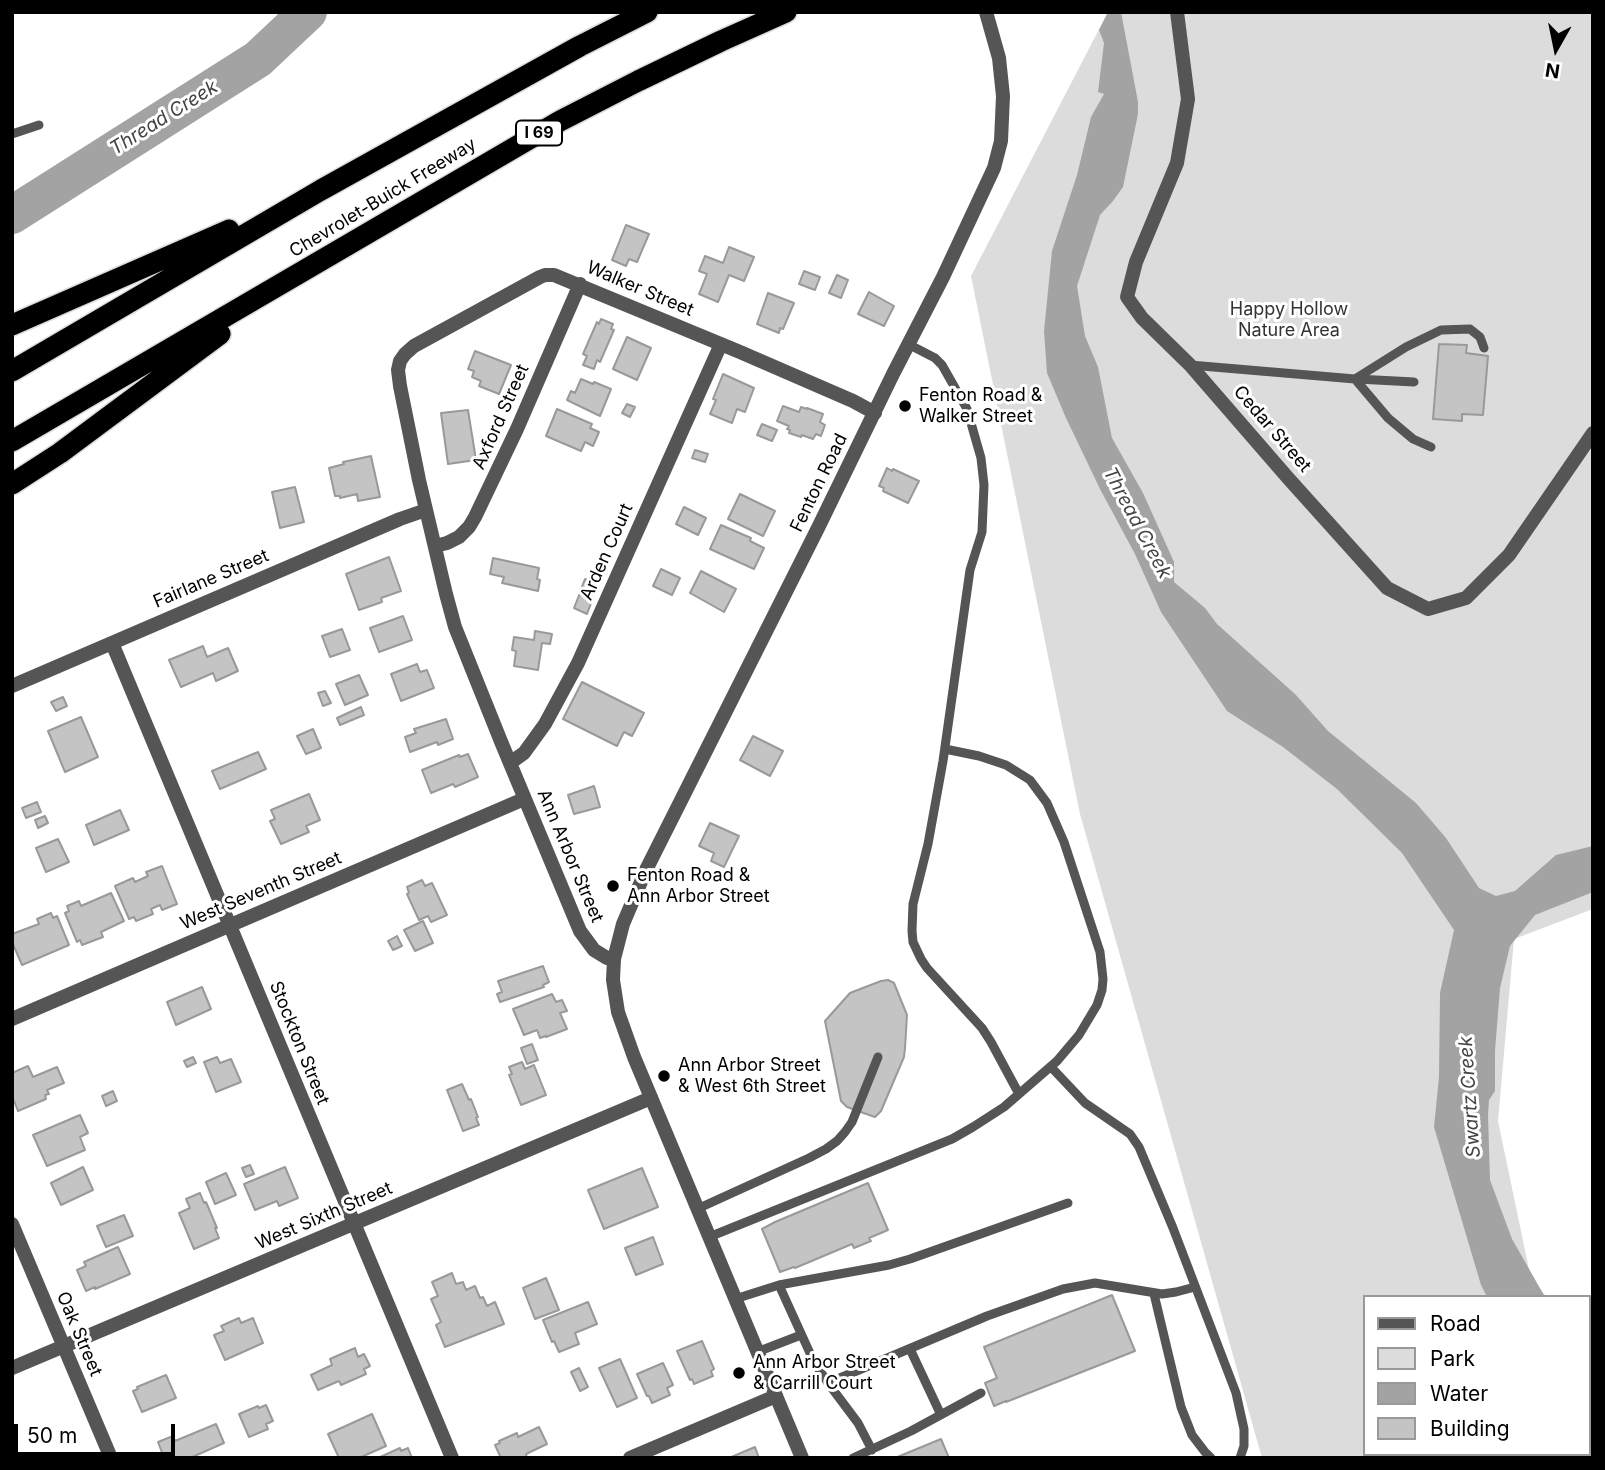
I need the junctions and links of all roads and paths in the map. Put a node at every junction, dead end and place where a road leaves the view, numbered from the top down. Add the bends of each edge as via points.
1 (647, 12) edge
2 (986, 12) edge
3 (1177, 12) edge
4 (784, 13) edge
5 (39, 125) dead end
6 (12, 134) edge
7 (321, 190) junction
8 (305, 271) junction
9 (580, 285) junction
10 (12, 325) edge
11 (721, 344) junction
12 (908, 344) junction
13 (1484, 348) dead end
14 (400, 361) joint
15 (1191, 365) junction
16 (12, 371) edge
17 (1355, 379) junction
18 (1414, 382) dead end
19 (875, 413) junction
20 (1593, 433) edge
21 (12, 441) edge
22 (1431, 447) dead end
23 (12, 484) edge
24 (426, 510) junction
25 (435, 546) junction
26 (112, 643) junction
27 (12, 686) edge
28 (945, 749) junction
29 (510, 763) junction
30 (524, 799) junction
31 (230, 925) junction
32 (614, 960) junction
33 (12, 1019) edge
34 (877, 1057) dead end
35 (1051, 1067) junction
36 (1019, 1094) junction
37 (651, 1098) junction
38 (1068, 1203) dead end
39 (697, 1209) junction
40 (12, 1224) edge
41 (354, 1224) junction
42 (709, 1237) junction
43 (779, 1285) junction
44 (1195, 1287) junction
45 (1154, 1294) junction
46 (735, 1299) junction
47 (801, 1335) junction
48 (64, 1347) junction
49 (910, 1349) junction
50 (757, 1352) junction
51 (12, 1368) edge
52 (828, 1383) junction
53 (981, 1394) dead end
54 (776, 1396) junction
55 (941, 1415) junction
56 (872, 1450) junction
57 (111, 1458) edge
58 (452, 1458) edge
59 (630, 1458) edge
60 (802, 1458) edge
61 (853, 1458) edge
62 (1211, 1458) edge
63 (1240, 1458) edge

1 - 7 highway, Chevrolet-Buick Freeway
2 - 12 street, Fenton Road via 1001,79 1003,126 998,154 979,203
3 - 15 street, Cedar Street via 1188,99 1177,163 1136,262 1127,297
4 - 8 highway, Chevrolet-Buick Freeway / I 69 via 560,121
5 - 6 lane
7 - 10 highway
7 - 16 highway, Chevrolet-Buick Freeway
8 - 21 highway, Chevrolet-Buick Freeway / I 69
8 - 23 highway
9 - 11 street, Walker Street
9 - 14 street, Walker Street via 554,275 540,277 414,346
9 - 25 street, Axford Street via 475,517 459,537
11 - 19 street, Walker Street
11 - 29 street, Arden Court via 578,663 545,724 522,755
12 - 19 street, Fenton Road
12 - 28 lane via 942,365 967,409 983,472 982,532 970,570
13 - 17 lane via 1470,329 1440,330
14 - 24 street, Ann Arbor Street via 400,386
15 - 17 lane
15 - 20 street, Cedar Street via 1387,588 1428,610 1465,598 1509,555
17 - 18 lane
17 - 22 lane via 1388,418
19 - 32 street, Fenton Road via 646,870
24 - 25 street, Ann Arbor Street
24 - 26 street, Fairlane Street
25 - 29 street, Ann Arbor Street via 453,619
26 - 27 street, Fairlane Street
26 - 31 street, Stockton Street
28 - 35 lane via 993,760 1030,780 1047,803 1068,853 1100,952 1103,979 1090,1019
28 - 36 lane via 914,904 913,942 927,968 982,1028
29 - 30 street, Ann Arbor Street
30 - 31 street, West Seventh Street
30 - 32 street, Ann Arbor Street via 580,931 594,950
31 - 33 street, West Seventh Street
31 - 41 street, Stockton Street
32 - 37 street via 618,1012
34 - 39 lane via 852,1122 837,1141
35 - 36 lane
35 - 44 lane via 1085,1103 1135,1141
36 - 42 lane via 953,1139
37 - 39 street
37 - 41 street, West Sixth Street
38 - 43 lane via 900,1262
39 - 42 street
40 - 48 street, Oak Street
41 - 48 street, West Sixth Street
41 - 58 street, Stockton Street
42 - 46 street
43 - 46 lane
43 - 47 lane
44 - 45 lane
44 - 63 lane via 1236,1393 1244,1446
45 - 49 lane via 1110,1284 1084,1284
45 - 62 lane via 1181,1407 1192,1435
46 - 50 street
47 - 50 lane
47 - 52 lane
48 - 51 street, West Sixth Street
48 - 57 street, Oak Street
49 - 52 lane
49 - 55 lane
50 - 54 street
52 - 56 lane
53 - 55 lane
54 - 59 street
54 - 60 street
55 - 56 lane
56 - 61 lane

